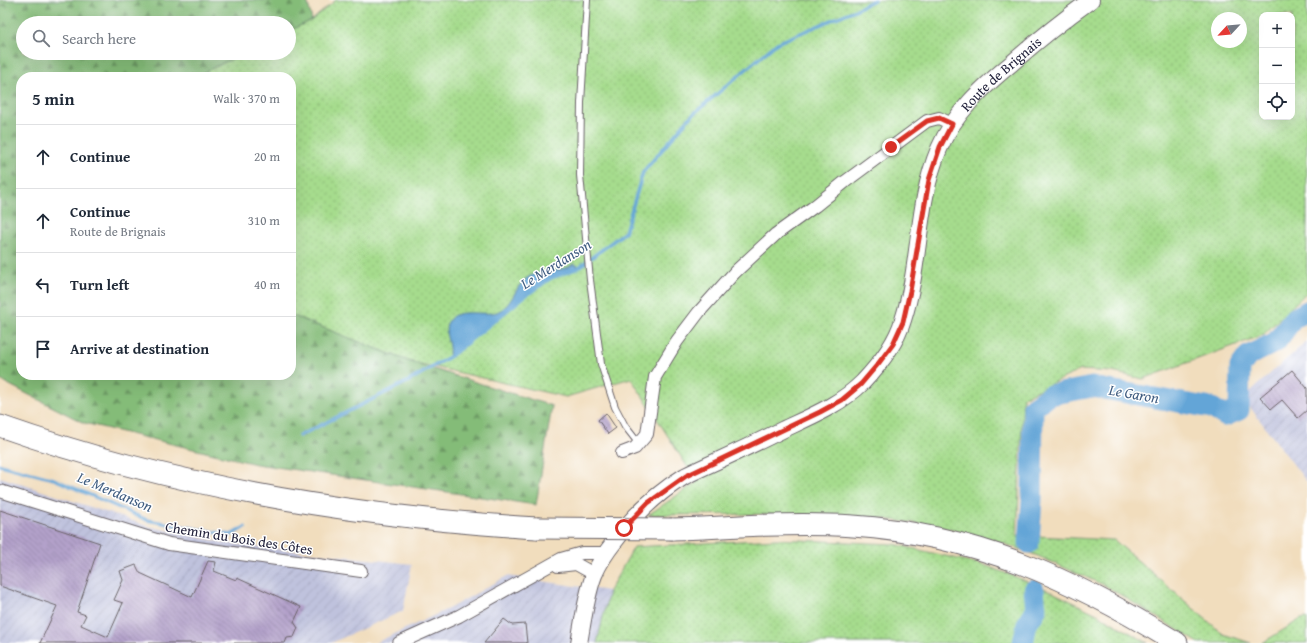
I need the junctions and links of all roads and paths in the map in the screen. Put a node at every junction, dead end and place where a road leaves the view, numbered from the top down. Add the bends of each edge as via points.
1 (587, 0) edge
2 (1091, 0) edge
3 (952, 124) junction
4 (0, 426) edge
5 (639, 444) junction
6 (622, 453) dead end
7 (0, 491) edge
8 (606, 553) junction
9 (542, 570) junction
10 (361, 571) dead end
11 (594, 574) junction
12 (399, 643) edge
13 (579, 643) edge
14 (1177, 643) edge

1 - 5 lane via 580,175 589,272 601,364 614,407
2 - 3 street, Route de Brignais via 1061,21 992,80 968,103
3 - 5 street via 939,118 927,121 776,234 735,272 699,312 655,377 647,434
3 - 8 street, Route de Brignais via 940,147 929,180 903,322 893,344 878,364 861,384 842,400 686,476 648,503 624,528
4 - 14 highway, bridge via 169,475 242,492 372,513 537,528 672,529 829,525 890,530 949,540 1044,572 1106,602
5 - 6 street
7 - 10 street, Chemin du Bois des Côtes via 169,544
8 - 9 street via 582,553 561,559
8 - 11 street, Route de Brignais
9 - 11 street via 576,564
9 - 12 street via 459,616
11 - 13 street, Route de Brignais

